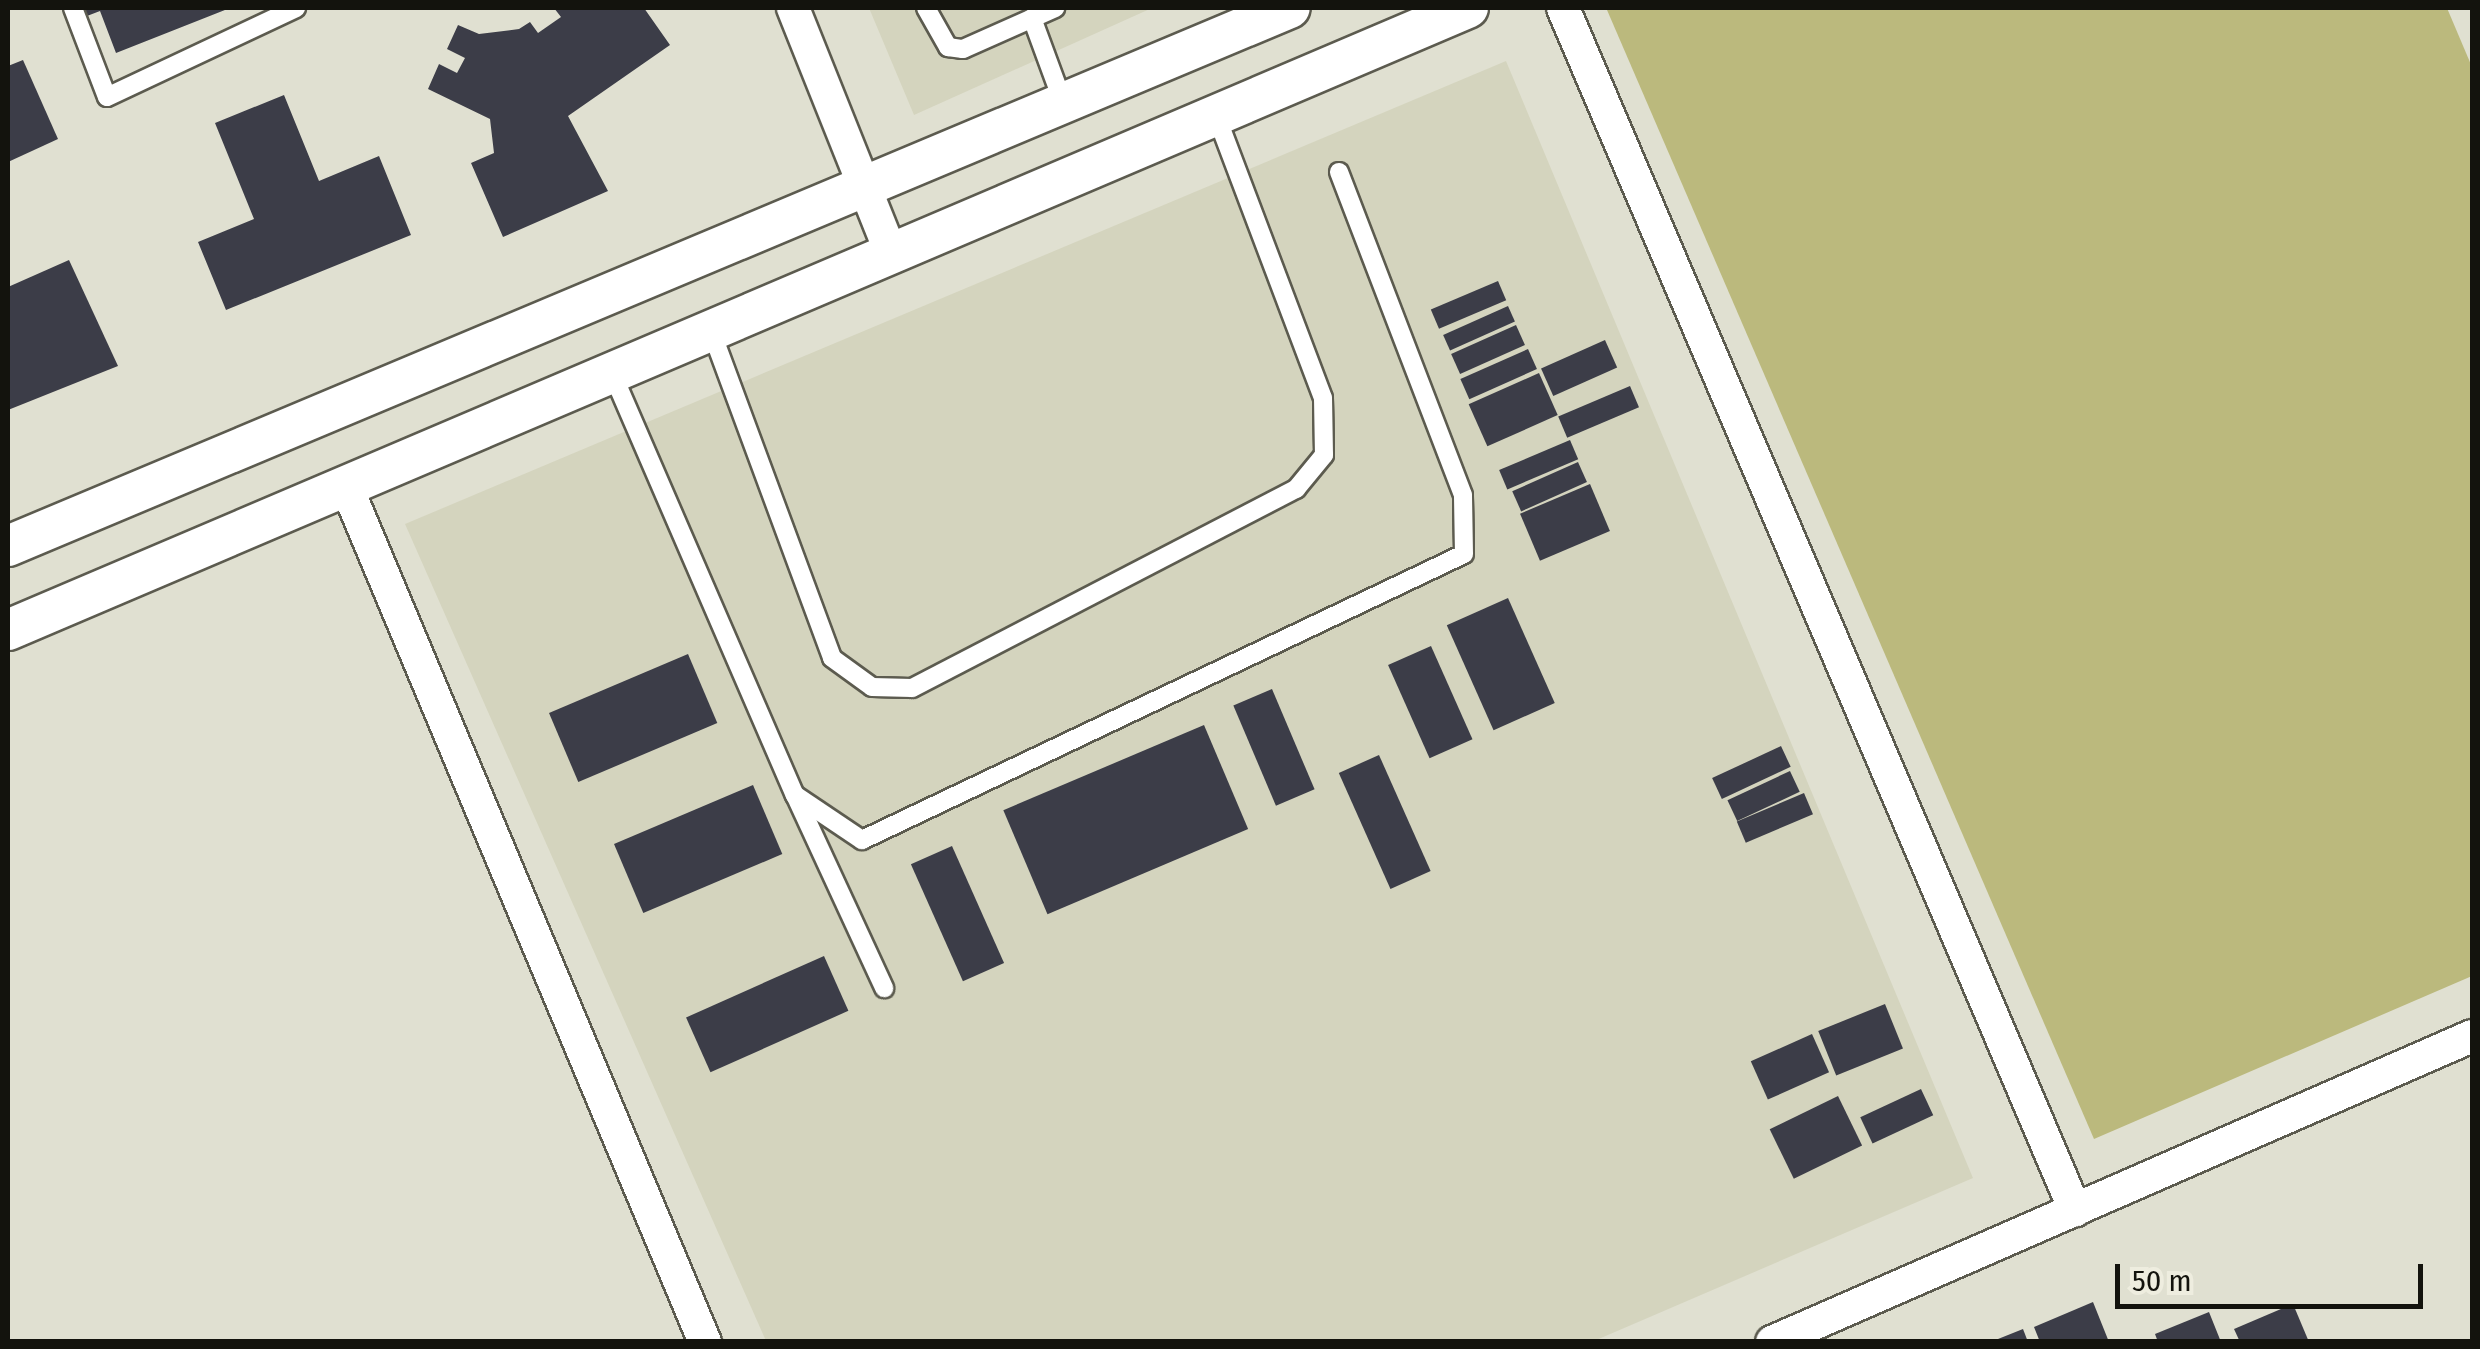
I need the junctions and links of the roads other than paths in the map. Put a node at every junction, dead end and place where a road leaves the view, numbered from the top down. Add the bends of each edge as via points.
1 (73, 8) edge
2 (295, 8) edge
3 (794, 8) edge
4 (926, 8) edge
5 (1055, 8) edge
6 (1290, 8) edge
7 (1468, 8) edge
8 (1563, 8) edge
9 (1032, 18) junction
10 (1064, 105) junction
11 (1216, 116) junction
12 (1340, 172) dead end
13 (866, 188) junction
14 (891, 253) junction
15 (712, 333) junction
16 (613, 375) junction
17 (346, 488) junction
18 (8, 546) edge
19 (8, 630) edge
20 (795, 795) junction
21 (884, 988) dead end
22 (2471, 1041) edge
23 (2074, 1210) junction
24 (705, 1342) edge
25 (1772, 1342) edge

1 - 2 lane via 107,98
3 - 13 street
4 - 9 lane via 948,48 964,49
5 - 9 lane
6 - 10 street
7 - 11 street
8 - 23 street
9 - 10 lane
10 - 13 street
11 - 14 street
11 - 15 lane via 1322,398 1324,456 1296,489 912,688 872,687 832,658
12 - 20 lane via 1463,495 1464,554 862,840
13 - 14 street
13 - 18 street
14 - 15 street
15 - 16 street
16 - 17 street
16 - 20 lane
17 - 19 street
17 - 24 street
20 - 21 lane
22 - 23 street
23 - 25 street

